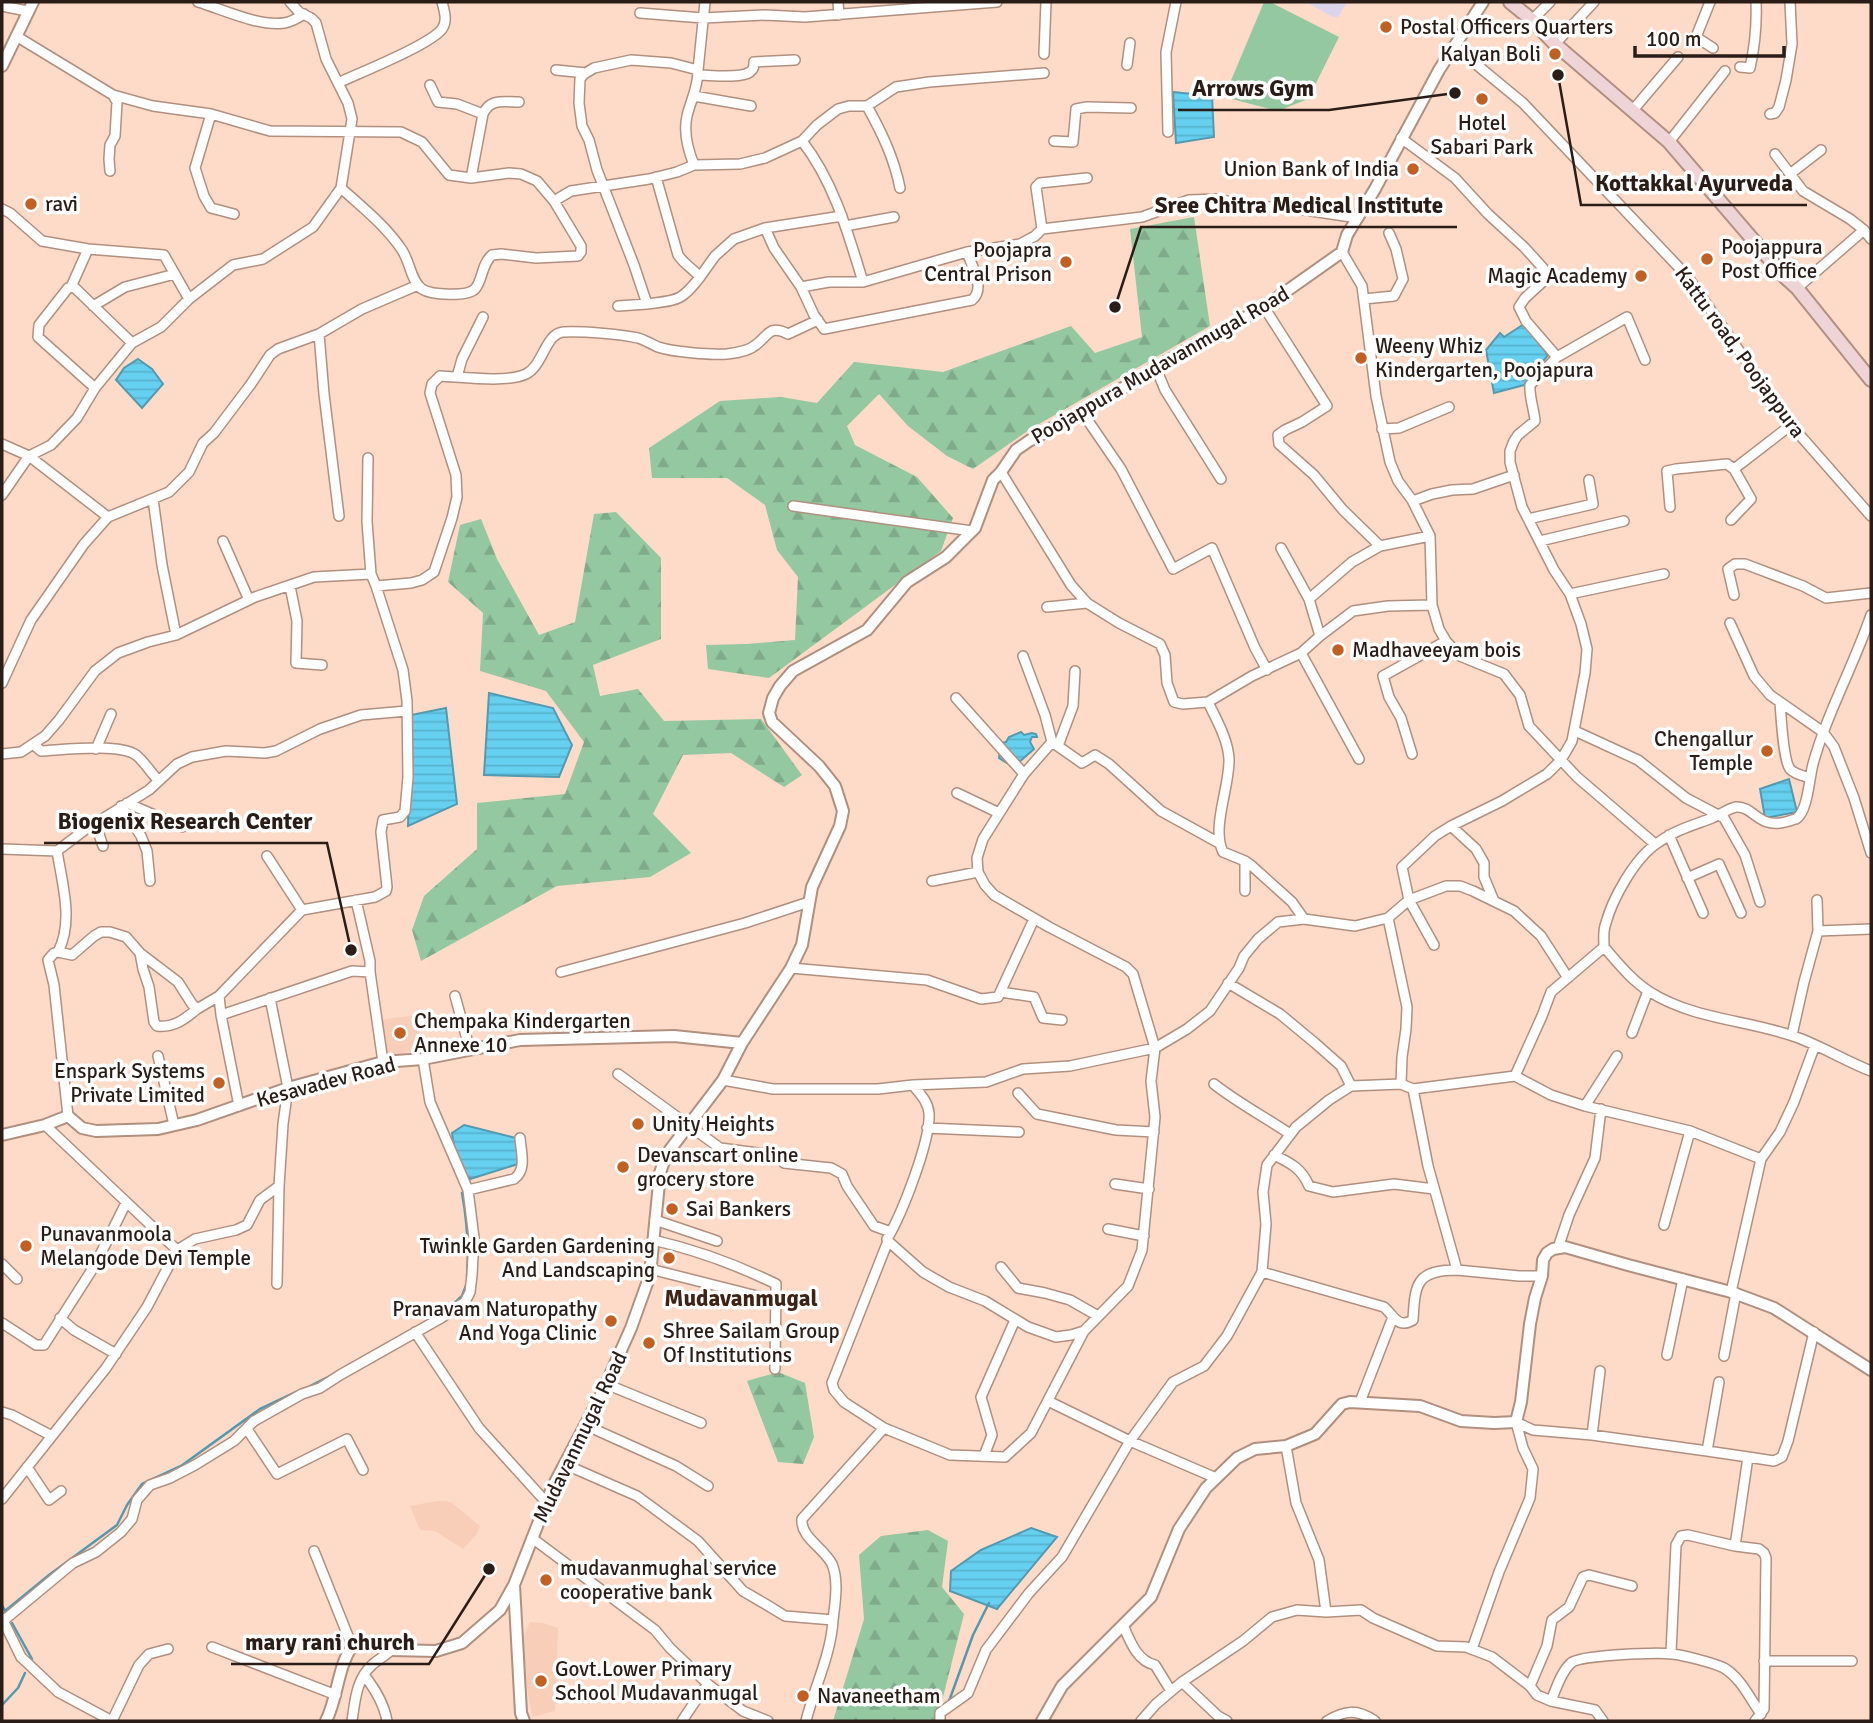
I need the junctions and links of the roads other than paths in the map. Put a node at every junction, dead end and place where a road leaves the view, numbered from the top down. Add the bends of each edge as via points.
1 (198, 2) edge
2 (290, 2) edge
3 (442, 2) edge
4 (705, 2) edge
5 (838, 2) edge
6 (997, 2) edge
7 (1046, 2) edge
8 (1177, 2) edge
9 (1483, 2) edge
10 (1510, 2) edge
11 (1550, 2) edge
12 (1594, 2) edge
13 (1710, 2) edge
14 (1756, 2) edge
15 (1790, 2) edge
16 (2, 6) edge
17 (30, 6) edge
18 (877, 7) edge
19 (640, 13) dead end
20 (304, 15) junction
21 (839, 15) junction
22 (704, 18) junction
23 (1532, 20) junction
24 (16, 36) junction
25 (1130, 43) dead end
26 (1555, 44) junction
27 (1454, 46) junction
28 (1713, 48) dead end
29 (1044, 54) dead end
30 (1678, 57) dead end
31 (795, 60) dead end
32 (1127, 65) dead end
33 (2, 66) edge
34 (1740, 67) dead end
35 (556, 70) dead end
36 (1725, 71) dead end
37 (586, 72) junction
38 (698, 72) junction
39 (1044, 73) dead end
40 (338, 83) junction
41 (430, 85) dead end
42 (113, 95) junction
43 (694, 96) junction
44 (519, 102) dead end
45 (751, 106) dead end
46 (867, 106) junction
47 (1131, 108) dead end
48 (1633, 110) junction
49 (211, 114) junction
50 (483, 114) junction
51 (1770, 114) dead end
52 (351, 131) junction
53 (1168, 132) dead end
54 (1401, 138) junction
55 (802, 141) junction
56 (1054, 141) dead end
57 (1669, 142) junction
58 (1821, 150) dead end
59 (1775, 153) dead end
60 (694, 165) junction
61 (110, 171) dead end
62 (1790, 174) junction
63 (471, 177) junction
64 (656, 177) junction
65 (1087, 177) dead end
66 (604, 186) junction
67 (341, 188) junction
68 (900, 188) dead end
69 (554, 201) junction
70 (2, 209) edge
71 (234, 214) dead end
72 (842, 216) junction
73 (894, 217) dead end
74 (1358, 218) junction
75 (845, 226) junction
76 (765, 228) junction
77 (1042, 229) junction
78 (1864, 230) junction
79 (1389, 233) dead end
80 (1871, 239) edge
81 (88, 249) junction
82 (967, 252) junction
83 (1342, 252) junction
84 (175, 274) junction
85 (699, 277) junction
86 (863, 282) junction
87 (418, 285) junction
88 (71, 286) junction
89 (801, 287) junction
90 (1797, 288) junction
91 (189, 299) junction
92 (1364, 299) junction
93 (647, 304) junction
94 (93, 306) junction
95 (618, 306) dead end
96 (1264, 307) junction
97 (483, 317) dead end
98 (818, 320) junction
99 (319, 334) junction
100 (132, 343) junction
101 (1557, 357) junction
102 (1645, 360) dead end
103 (1156, 368) junction
104 (457, 377) junction
105 (1871, 380) edge
106 (95, 388) junction
107 (1449, 407) dead end
108 (1082, 412) junction
109 (1791, 425) junction
110 (1382, 429) junction
111 (2, 444) edge
112 (29, 456) junction
113 (368, 458) dead end
114 (1734, 469) junction
115 (1001, 472) junction
116 (1514, 475) junction
117 (1221, 479) dead end
118 (1589, 480) dead end
119 (2, 495) edge
120 (153, 499) junction
121 (1413, 501) junction
122 (793, 506) dead end
123 (1670, 507) dead end
124 (340, 516) dead end
125 (1871, 516) edge
126 (108, 517) junction
127 (1528, 519) junction
128 (1731, 520) dead end
129 (1624, 521) dead end
130 (972, 531) junction
131 (1430, 536) junction
132 (223, 541) dead end
133 (1540, 541) junction
134 (1380, 546) junction
135 (1281, 548) dead end
136 (371, 574) junction
137 (1664, 575) dead end
138 (290, 586) junction
139 (376, 586) junction
140 (1871, 593) edge
141 (1570, 594) junction
142 (1734, 595) dead end
143 (1309, 599) junction
144 (249, 600) junction
145 (1087, 603) junction
146 (1432, 605) junction
147 (1047, 607) dead end
148 (1871, 615) edge
149 (1730, 622) dead end
150 (176, 635) junction
151 (1320, 636) junction
152 (1446, 641) junction
153 (1301, 653) junction
154 (1023, 656) dead end
155 (322, 665) dead end
156 (1267, 670) junction
157 (1075, 671) dead end
158 (2, 683) edge
159 (956, 698) dead end
160 (1208, 702) junction
161 (1780, 702) junction
162 (407, 711) junction
163 (111, 714) dead end
164 (1575, 731) junction
165 (1823, 732) junction
166 (33, 744) junction
167 (1055, 744) junction
168 (96, 749) junction
169 (2, 754) edge
170 (1412, 754) dead end
171 (1359, 759) dead end
172 (1561, 760) junction
173 (1024, 774) junction
174 (1810, 778) junction
175 (158, 780) junction
176 (957, 793) dead end
177 (124, 804) junction
178 (999, 813) junction
179 (1719, 816) junction
180 (95, 822) junction
181 (1451, 826) junction
182 (182, 827) dead end
183 (1669, 835) junction
184 (1219, 843) junction
185 (1655, 844) junction
186 (103, 846) dead end
187 (2, 849) edge
188 (57, 851) junction
189 (1871, 853) edge
190 (267, 856) dead end
191 (1245, 861) junction
192 (978, 872) junction
193 (1687, 878) junction
194 (150, 881) dead end
195 (932, 881) dead end
196 (1245, 891) dead end
197 (356, 900) junction
198 (1409, 900) junction
199 (1817, 900) dead end
200 (1494, 901) junction
201 (810, 902) junction
202 (1760, 902) dead end
203 (302, 910) junction
204 (1703, 913) dead end
205 (1741, 913) dead end
206 (1388, 918) junction
207 (1034, 919) junction
208 (1304, 919) junction
209 (1871, 929) edge
210 (1818, 931) junction
211 (1434, 945) dead end
212 (1604, 947) junction
213 (58, 952) junction
214 (140, 953) junction
215 (791, 968) junction
216 (370, 972) junction
217 (561, 972) dead end
218 (1568, 978) junction
219 (1228, 983) junction
220 (1647, 990) junction
221 (1001, 992) junction
222 (219, 996) junction
223 (455, 996) dead end
224 (270, 998) junction
225 (197, 1009) junction
226 (221, 1015) junction
227 (1062, 1020) dead end
228 (1632, 1033) dead end
229 (1792, 1035) junction
230 (742, 1043) junction
231 (1815, 1045) junction
232 (1154, 1048) junction
233 (470, 1050) junction
234 (158, 1056) dead end
235 (1617, 1056) dead end
236 (424, 1059) junction
237 (383, 1062) junction
238 (1871, 1071) edge
239 (618, 1074) dead end
240 (1516, 1076) junction
241 (723, 1080) junction
242 (913, 1084) junction
243 (1214, 1084) dead end
244 (1401, 1084) junction
245 (1351, 1086) junction
246 (288, 1088) junction
247 (1413, 1088) junction
248 (1018, 1093) dead end
249 (239, 1106) junction
250 (1585, 1106) junction
251 (1601, 1109) junction
252 (68, 1116) junction
253 (45, 1125) junction
254 (174, 1125) junction
255 (688, 1126) junction
256 (927, 1128) junction
257 (1690, 1130) junction
258 (1019, 1132) dead end
259 (1154, 1132) junction
260 (1290, 1134) junction
261 (2, 1135) edge
262 (520, 1138) dead end
263 (765, 1154) dead end
264 (1274, 1155) junction
265 (1761, 1159) junction
266 (784, 1163) dead end
267 (1115, 1184) dead end
268 (279, 1185) junction
269 (1149, 1189) junction
270 (1434, 1189) junction
271 (468, 1190) junction
272 (127, 1203) junction
273 (655, 1220) junction
274 (1664, 1225) dead end
275 (1108, 1229) dead end
276 (1144, 1236) junction
277 (890, 1237) junction
278 (653, 1240) junction
279 (717, 1241) dead end
280 (1558, 1248) junction
281 (177, 1250) junction
282 (2, 1264) edge
283 (1001, 1267) dead end
284 (650, 1269) junction
285 (1457, 1270) junction
286 (1262, 1272) junction
287 (1542, 1276) junction
288 (17, 1279) dead end
289 (1682, 1279) junction
290 (277, 1284) dead end
291 (1733, 1292) junction
292 (761, 1297) dead end
293 (1098, 1316) junction
294 (1393, 1317) junction
295 (60, 1318) junction
296 (1015, 1320) junction
297 (2, 1323) edge
298 (1084, 1331) junction
299 (415, 1332) junction
300 (1814, 1332) junction
301 (116, 1354) junction
302 (1667, 1355) dead end
303 (1724, 1356) dead end
304 (775, 1369) dead end
305 (1871, 1370) edge
306 (1600, 1371) dead end
307 (1719, 1382) dead end
308 (606, 1384) junction
309 (1048, 1401) junction
310 (1360, 1402) junction
311 (2, 1412) edge
312 (1516, 1422) junction
313 (701, 1423) dead end
314 (585, 1424) junction
315 (884, 1428) junction
316 (247, 1429) junction
317 (1592, 1435) junction
318 (52, 1436) junction
319 (1130, 1441) junction
320 (1286, 1446) junction
321 (1707, 1451) junction
322 (984, 1456) junction
323 (1748, 1457) junction
324 (564, 1464) junction
325 (27, 1467) junction
326 (363, 1469) dead end
327 (1216, 1478) junction
328 (708, 1486) dead end
329 (61, 1491) dead end
330 (2, 1499) edge
331 (546, 1502) junction
332 (532, 1538) junction
333 (1735, 1546) junction
334 (314, 1551) dead end
335 (514, 1586) junction
336 (1632, 1586) dead end
337 (1326, 1612) junction
338 (3, 1619) edge
339 (833, 1620) junction
340 (1124, 1625) junction
341 (352, 1646) junction
342 (212, 1647) dead end
343 (168, 1649) dead end
344 (1472, 1649) junction
345 (391, 1650) junction
346 (1671, 1653) junction
347 (1764, 1661) junction
348 (1852, 1661) dead end
349 (363, 1675) junction
350 (1182, 1682) junction
351 (709, 1685) junction
352 (1530, 1686) junction
353 (1171, 1691) junction
354 (335, 1695) junction
355 (1551, 1701) junction
356 (1758, 1718) edge
357 (326, 1721) edge
358 (352, 1721) edge
359 (387, 1721) edge
360 (524, 1721) edge
361 (682, 1721) edge
362 (768, 1721) edge
363 (806, 1721) edge
364 (940, 1721) edge
365 (1042, 1721) edge
366 (1142, 1721) edge
367 (1227, 1721) edge
368 (1326, 1721) edge
369 (1375, 1721) edge
370 (1603, 1721) edge

1 - 20 street via 272,23
2 - 20 street
3 - 40 street via 442,30
4 - 22 street
5 - 21 street
6 - 18 street
7 - 29 street
8 - 53 street via 1166,52
9 - 27 street
10 - 23 main road
11 - 23 street
12 - 26 street
13 - 28 street via 1696,37
14 - 34 street via 1755,48 1750,68
15 - 51 street via 1792,44 1786,80 1779,107
16 - 17 street
17 - 24 street
18 - 21 street
19 - 22 street
20 - 40 street via 316,23
21 - 22 street
22 - 38 street
23 - 26 main road
24 - 33 street
24 - 42 street
25 - 32 street
26 - 48 main road
27 - 54 street
27 - 109 street, Kattu road, Poojappura via 1523,103 1687,276
30 - 48 street
31 - 38 street via 754,62 749,73 733,75
35 - 37 street
36 - 57 street
37 - 38 street via 631,60 671,63
37 - 66 street via 579,88 582,126
38 - 43 street
39 - 46 street via 896,87
40 - 52 street via 348,103
41 - 50 street via 438,102
42 - 49 street
42 - 61 street via 117,102
43 - 45 street
43 - 60 street via 686,131
44 - 50 street via 495,102
46 - 55 street via 838,108
46 - 68 street via 884,136
47 - 56 street via 1076,109 1073,142
48 - 57 main road
49 - 52 street via 270,131
49 - 71 street via 195,168 211,208
50 - 63 street
52 - 63 street via 401,132 422,142 449,175
52 - 67 street
54 - 74 street
54 - 101 street via 1455,178 1543,268 1548,277 1519,307
55 - 60 street via 740,164
55 - 72 street via 825,176
57 - 90 main road
58 - 62 street
59 - 62 street
60 - 64 street
62 - 78 street via 1803,191
63 - 69 street via 521,174 537,181
64 - 66 street
64 - 85 street via 678,255
65 - 77 street via 1036,187
66 - 69 street via 571,191
66 - 93 street
67 - 87 street via 385,228 404,252
67 - 91 street via 313,227 263,259 233,265
69 - 87 street via 580,246 578,256 492,256 468,293 438,294
70 - 81 street via 42,241
72 - 75 street
72 - 76 street
73 - 75 street
74 - 77 street via 1218,199 1189,201 1142,217
74 - 83 street
75 - 86 street
76 - 85 street via 734,239
76 - 89 street
77 - 82 street via 1020,244
78 - 80 street
78 - 90 street
79 - 92 street via 1403,279 1394,296
81 - 84 street via 164,255
81 - 88 street
82 - 86 street
82 - 98 street via 979,285 972,300 824,329
83 - 92 street via 1362,286
83 - 96 street, Poojappura Mudavanmugal Road
84 - 91 street
84 - 94 street via 125,287
85 - 93 street via 680,299
86 - 89 street
87 - 99 street
88 - 94 street
88 - 106 street via 39,326 38,337
89 - 98 street
90 - 105 main road
91 - 100 street via 161,327
92 - 110 street
93 - 95 street
94 - 100 street
96 - 103 street, Poojappura Mudavanmugal Road
96 - 134 street via 1327,406 1278,435 1279,444
97 - 104 street
98 - 104 street via 788,334 774,330 755,346 726,354 658,347 620,335 563,332 553,337 529,373 505,379
99 - 120 street via 270,355 203,443 189,472 169,492
99 - 124 street
100 - 106 street
101 - 102 street via 1627,317
101 - 116 street via 1530,385 1535,421 1518,435 1510,452
103 - 108 street, Poojappura Mudavanmugal Road
103 - 117 street
104 - 139 street via 440,376 430,387 456,475 457,496 434,572 411,583
106 - 112 street via 77,418 51,446
107 - 110 street via 1399,428
108 - 115 street, Poojappura Mudavanmugal Road via 1016,450
108 - 156 street via 1121,469 1174,569 1212,548
109 - 114 street
109 - 125 street, Kattu road, Poojappura
110 - 121 street via 1398,481
111 - 112 street
112 - 119 street
112 - 126 street
113 - 136 street
114 - 123 street via 1727,464 1667,471
114 - 128 street via 1751,499
115 - 130 street, Poojappura Mudavanmugal Road via 993,480
115 - 145 street
116 - 121 street
116 - 127 street
118 - 127 street via 1593,504
120 - 126 street
120 - 150 street
121 - 131 street
122 - 130 street
126 - 158 street via 83,544 31,620
127 - 133 street
129 - 133 street
130 - 201 street, Poojappura Mudavanmugal Road via 946,557 907,582 867,630 793,671 773,698 772,722 835,786 843,811
131 - 134 street
131 - 146 street
132 - 144 street
133 - 141 street
134 - 143 street via 1352,562
135 - 143 street
136 - 138 street via 314,577
136 - 139 street
137 - 141 street
138 - 144 street
138 - 155 street via 297,621 296,663
139 - 162 street via 403,670
140 - 142 street via 1826,598 1735,564 1728,569
141 - 164 street via 1587,649
143 - 151 street
144 - 150 street
145 - 147 street
145 - 160 street via 1160,644 1174,702
146 - 151 street via 1353,611
146 - 152 street
148 - 165 street
149 - 161 street via 1754,676
150 - 166 street via 118,653 95,671 59,720
151 - 153 street
152 - 170 street via 1383,676
152 - 172 street via 1460,656 1504,674 1520,695 1529,726
153 - 156 street
153 - 171 street
154 - 167 street
156 - 160 street
157 - 167 street via 1073,706
159 - 173 street
160 - 184 street via 1229,756
161 - 165 street
161 - 174 street via 1788,766
162 - 175 street via 361,715 275,751 226,751 192,757
162 - 197 street via 405,811 400,817 383,820 381,831 387,887 382,894
163 - 168 street
164 - 172 street
164 - 179 street via 1638,760 1686,799
165 - 174 street
165 - 189 street via 1834,747
166 - 168 street via 41,751
166 - 169 street
167 - 173 street
167 - 184 street via 1082,763 1096,755 1161,811
168 - 175 street via 136,755
172 - 181 street via 1547,775
172 - 185 street
173 - 178 street
174 - 179 street via 1804,811 1795,819 1769,823 1734,807
175 - 177 street
176 - 178 street
177 - 180 street
177 - 182 street
177 - 194 street via 147,851
178 - 192 street via 983,839
179 - 183 street
179 - 202 street via 1745,855
180 - 186 street
180 - 188 street
181 - 198 street via 1402,867
181 - 200 street via 1476,849
183 - 185 street
183 - 193 street
184 - 191 street via 1223,852
185 - 212 street via 1630,872 1611,906
187 - 188 street
188 - 213 street via 66,910
190 - 203 street
191 - 196 street
191 - 208 street via 1292,902
192 - 195 street
192 - 207 street via 994,895
193 - 204 street
193 - 205 street via 1719,864
197 - 203 street
197 - 216 street
198 - 200 street via 1437,888 1460,886
198 - 206 street
198 - 211 street
199 - 210 street
200 - 218 street via 1514,911 1541,936
201 - 215 street, Poojappura Mudavanmugal Road via 802,945
201 - 217 street
203 - 222 street
206 - 208 street via 1355,926
206 - 244 street via 1407,1007
207 - 221 street
207 - 232 street via 1133,974
208 - 219 street via 1278,922 1244,956
209 - 210 street
210 - 229 street
212 - 218 street
212 - 220 street
213 - 214 street via 72,955 94,936 110,932 126,937
213 - 252 street via 48,960
214 - 225 street via 178,982
214 - 225 street via 158,1026 175,1024
215 - 221 street via 927,980 981,999 998,997
215 - 230 street, Poojappura Mudavanmugal Road
216 - 224 street via 352,971
216 - 237 street
218 - 240 street via 1551,992
219 - 232 street via 1210,1011
219 - 245 street via 1280,1014 1315,1043 1340,1066
220 - 228 street
220 - 229 street via 1689,1009
221 - 227 street via 1034,997 1043,1018
222 - 225 street
222 - 226 street
223 - 233 street
224 - 226 street
224 - 246 street
226 - 249 street
229 - 231 street
230 - 233 street, Kesavadev Road via 674,1036 520,1040
230 - 241 street, Mudavanmugal Road
231 - 238 street
231 - 265 street via 1780,1132
232 - 242 street via 1070,1066 1023,1069 986,1082
232 - 259 street
233 - 236 street, Kesavadev Road
234 - 254 street
235 - 250 street
236 - 237 street, Kesavadev Road
236 - 271 street via 430,1102
237 - 246 street, Kesavadev Road
239 - 255 street
240 - 247 street
240 - 250 street
241 - 242 street via 773,1089 878,1089
241 - 255 street, Mudavanmugal Road
242 - 256 street via 926,1101
243 - 260 street
244 - 245 street
244 - 247 street
245 - 260 street
246 - 249 street, Kesavadev Road
246 - 268 street
247 - 270 street
248 - 259 street via 1037,1114 1116,1130
249 - 254 street, Kesavadev Road
250 - 251 street
251 - 257 street
251 - 280 street via 1595,1158
252 - 253 street
252 - 254 street, Kesavadev Road via 82,1128 96,1131
253 - 261 street
253 - 272 street
255 - 263 street via 720,1148
255 - 273 street, Mudavanmugal Road via 666,1155
256 - 258 street
256 - 277 street
257 - 265 street
257 - 274 street
259 - 269 street
260 - 264 street
262 - 271 street via 520,1174
264 - 270 street via 1304,1174 1309,1185 1333,1192 1394,1184
264 - 286 street via 1267,1166 1263,1192
265 - 291 street
266 - 277 street via 831,1168 842,1174 874,1226
267 - 269 street
268 - 281 street via 260,1200 247,1225 195,1239
268 - 290 street
269 - 276 street
270 - 285 street
271 - 299 street via 474,1238 470,1292 466,1302
272 - 281 street
272 - 295 street
273 - 278 street, Mudavanmugal Road
273 - 279 street
275 - 276 street
276 - 293 street via 1128,1286
277 - 296 street via 923,1272
277 - 315 street via 832,1383 844,1402
278 - 284 street, Mudavanmugal Road
278 - 304 street via 691,1248 776,1284
280 - 287 street via 1547,1252
280 - 289 street
281 - 301 street
282 - 288 street
283 - 293 street via 1018,1288 1070,1300
284 - 292 street
284 - 308 street, Mudavanmugal Road
285 - 287 street
285 - 294 street via 1425,1276 1418,1284 1409,1323 1401,1324
286 - 294 street via 1384,1307
286 - 319 street via 1227,1336 1204,1366 1173,1382
287 - 312 street
289 - 291 street
289 - 302 street
291 - 300 street via 1774,1308
291 - 303 street
293 - 298 street
294 - 310 street
295 - 297 street via 44,1345 36,1345
295 - 301 street
296 - 298 street via 1056,1337
296 - 322 street via 981,1397 992,1435
298 - 309 street
299 - 316 street
299 - 331 street via 480,1428
300 - 305 street
300 - 323 street via 1782,1457 1774,1461
301 - 318 street
306 - 317 street
307 - 321 street
308 - 313 street
308 - 314 street, Mudavanmugal Road
309 - 319 street
309 - 322 street via 1031,1433 1005,1457
310 - 312 street via 1420,1406 1461,1420
310 - 320 street via 1342,1404 1315,1434
311 - 318 street
312 - 317 street via 1533,1430
312 - 344 street via 1533,1469 1530,1497
314 - 324 street, Mudavanmugal Road
314 - 328 street
315 - 322 street via 950,1455
315 - 339 street via 802,1518 807,1535 833,1567
316 - 326 street via 277,1474 346,1439
316 - 338 street via 195,1465 150,1485 121,1532 73,1563
317 - 321 street
318 - 325 street
319 - 327 street
319 - 364 street via 1062,1557 986,1650 968,1693 940,1713
320 - 327 street via 1237,1458
320 - 337 street via 1296,1503 1319,1560
321 - 323 street
323 - 333 street
324 - 331 street, Mudavanmugal Road
324 - 339 street via 637,1496 692,1535 743,1591 785,1616
325 - 329 street via 49,1500
325 - 330 street
327 - 340 street via 1179,1529 1151,1597
331 - 332 street, Mudavanmugal Road
332 - 335 street, Mudavanmugal Road
332 - 351 street via 655,1630
333 - 346 street via 1681,1536 1676,1545
333 - 347 street via 1759,1549 1766,1558
334 - 341 street
335 - 345 street, Mudavanmugal Road via 500,1610 462,1643 436,1651
335 - 360 street
336 - 352 street via 1583,1577 1569,1607 1552,1620
337 - 344 street via 1361,1611 1437,1646
337 - 350 street via 1297,1610 1272,1617
338 - 343 street via 21,1657 58,1692 112,1721 139,1665 149,1654
339 - 363 street
340 - 353 street via 1135,1649 1148,1664 1155,1665
340 - 365 street via 1062,1686
341 - 345 street, Mudavanmugal Road via 371,1644
341 - 354 street via 344,1658
342 - 354 street
344 - 352 street via 1492,1657
345 - 349 street
346 - 355 street via 1578,1659 1571,1662
346 - 356 street via 1722,1667 1734,1676
347 - 348 street
347 - 356 street via 1764,1709
349 - 358 street
349 - 359 street via 374,1688
350 - 353 street
350 - 367 street
351 - 361 street
351 - 362 street via 743,1711
352 - 355 street via 1536,1695
353 - 366 street
354 - 357 street
355 - 370 street via 1595,1710
368 - 369 street via 1340,1713 1356,1712

